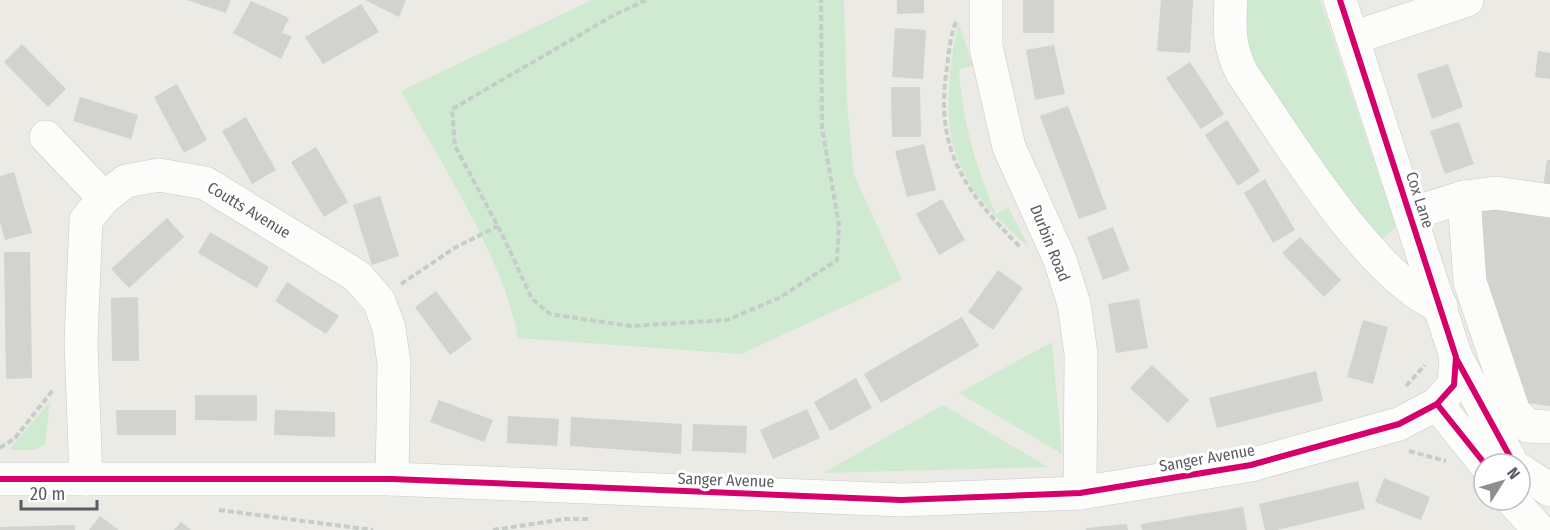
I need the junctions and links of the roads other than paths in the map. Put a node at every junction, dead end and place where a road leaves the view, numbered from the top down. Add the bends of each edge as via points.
1 (986, 0) edge
2 (1231, 0) edge
3 (1340, 0) edge
4 (1467, 0) edge
5 (1353, 38) junction
6 (46, 137) dead end
7 (1464, 197) junction
8 (104, 198) junction
9 (1550, 201) edge
10 (1411, 214) junction
11 (1441, 306) junction
12 (1443, 377) junction
13 (1550, 427) edge
14 (1498, 452) edge
15 (1498, 452) edge
16 (0, 479) edge
17 (86, 479) junction
18 (392, 479) junction
19 (1532, 480) edge
20 (1550, 490) edge
21 (1080, 493) junction
22 (1532, 503) edge
23 (1523, 512) edge
24 (1550, 513) edge
25 (1539, 530) edge

1 - 21 street, Durbin Road via 986,47 1009,147 1060,260 1074,304 1082,354
2 - 11 street via 1232,54 1242,73 1355,233 1404,285
3 - 5 street, Cox Lane
4 - 5 street
5 - 10 street, Cox Lane
6 - 8 street
7 - 9 street via 1496,192
7 - 10 street
7 - 13 street via 1470,282 1514,412 1528,426
8 - 17 street, Coutts Avenue via 86,220 83,255 81,342
8 - 18 street, Coutts Avenue via 126,181 159,175 205,183 357,276 379,301 389,328 394,363
10 - 11 street, Cox Lane
11 - 12 street, Cox Lane
12 - 14 street
12 - 15 street
12 - 21 street, Sanger Avenue via 1399,424 1251,465
16 - 17 street, Sanger Avenue
17 - 18 street, Sanger Avenue
18 - 21 street, Sanger Avenue via 901,500
19 - 20 street
22 - 24 street
23 - 25 street

